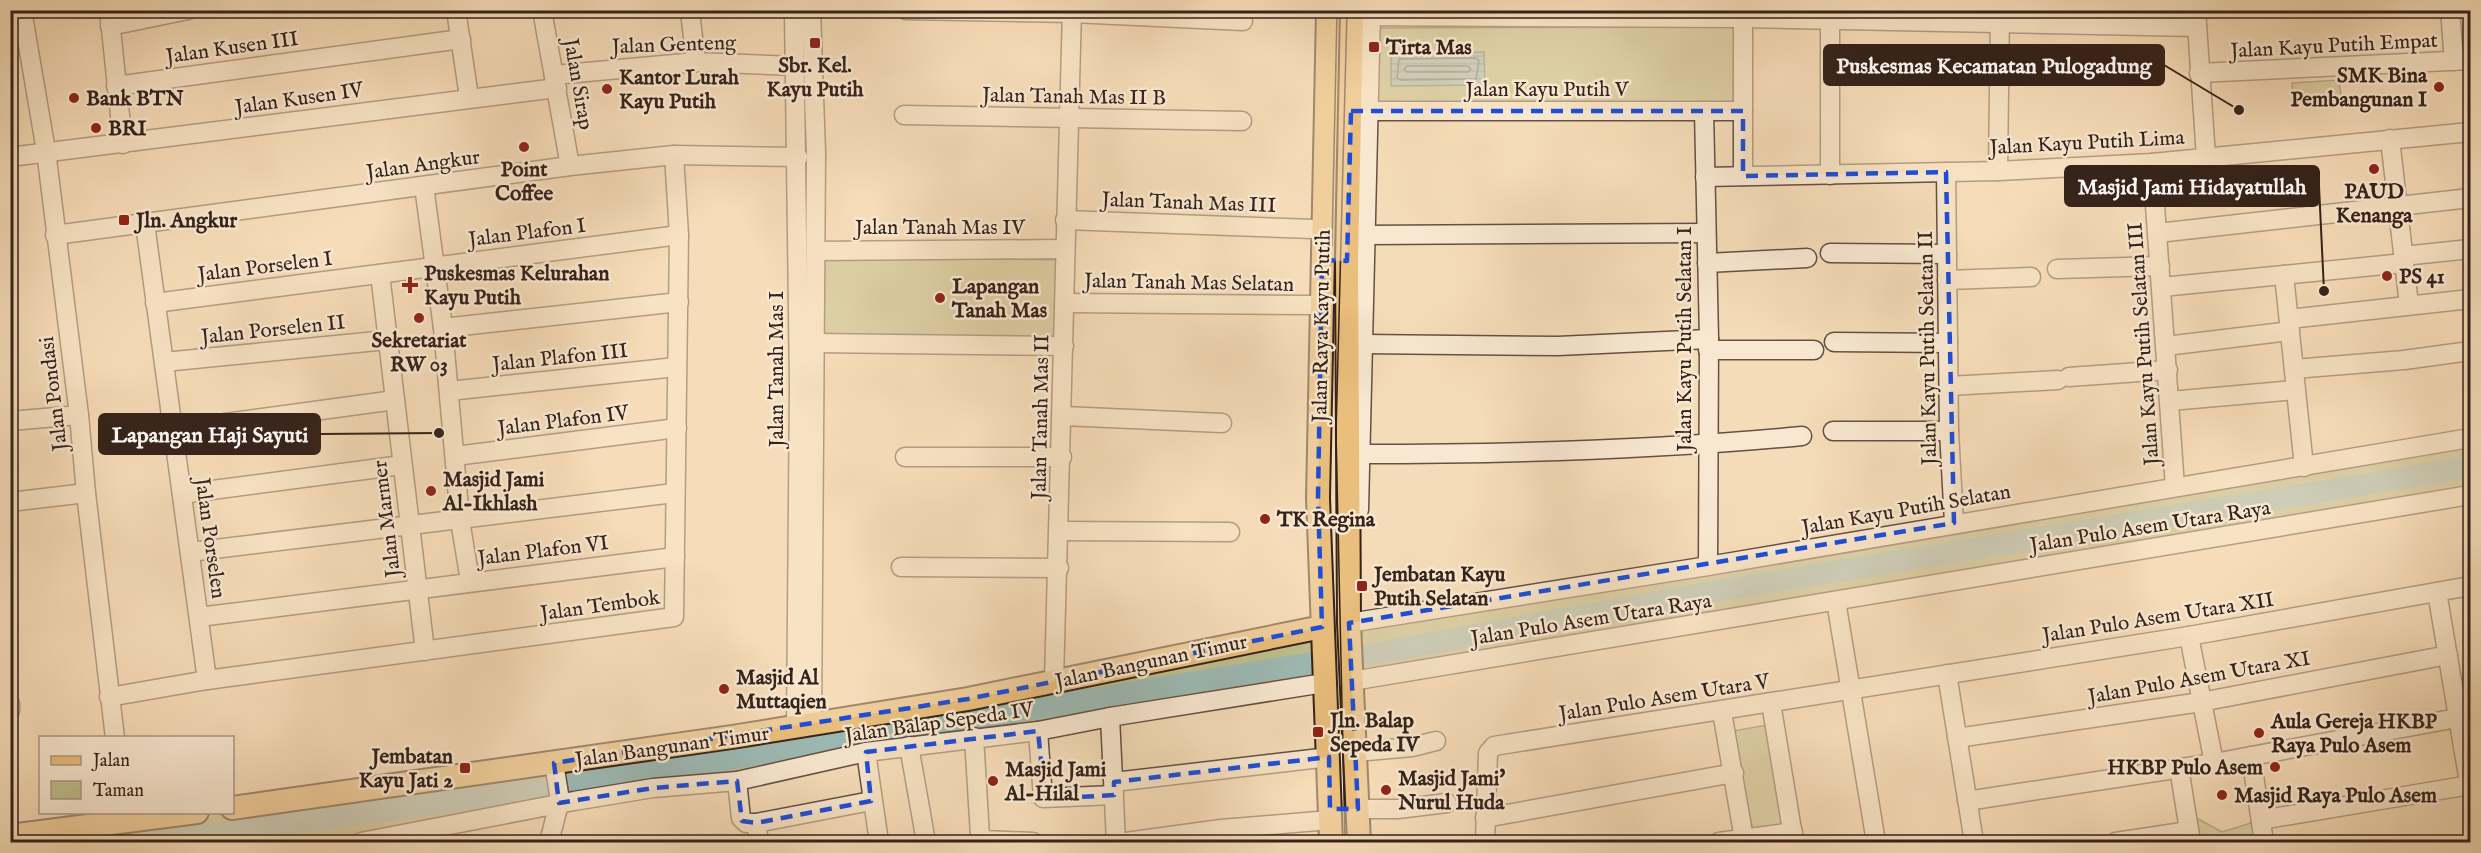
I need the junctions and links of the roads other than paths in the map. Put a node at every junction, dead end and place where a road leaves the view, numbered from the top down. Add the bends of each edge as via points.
1 (22, 10) edge
2 (456, 10) edge
3 (542, 10) edge
4 (794, 10) edge
5 (811, 10) edge
6 (906, 10) edge
7 (1328, 10) edge
8 (2450, 10) edge
9 (186, 11) edge
10 (690, 12) dead end
11 (1072, 12) edge
12 (1361, 13) edge
13 (1743, 14) edge
14 (110, 18) edge
15 (2000, 18) edge
16 (2197, 19) edge
17 (1243, 21) dead end
18 (1830, 21) junction
19 (461, 39) junction
20 (2462, 61) edge
21 (696, 62) junction
22 (796, 66) junction
23 (2199, 73) junction
24 (556, 81) junction
25 (117, 86) junction
26 (470, 97) junction
27 (1359, 111) junction
28 (1704, 111) junction
29 (1743, 111) junction
30 (904, 115) dead end
31 (1070, 118) junction
32 (1242, 122) dead end
33 (2470, 132) edge
34 (2390, 139) junction
35 (123, 144) junction
36 (46, 151) junction
37 (674, 156) junction
38 (10, 157) edge
39 (798, 157) junction
40 (2206, 157) junction
41 (2152, 163) junction
42 (570, 166) junction
43 (1998, 171) junction
44 (1946, 172) junction
45 (1830, 174) junction
46 (1743, 176) junction
47 (1705, 177) junction
48 (424, 186) junction
49 (2470, 198) edge
50 (2398, 207) junction
51 (1065, 220) junction
52 (145, 224) junction
53 (1312, 229) dead end
54 (1706, 233) junction
55 (2158, 233) junction
56 (55, 235) junction
57 (679, 235) junction
58 (1365, 235) junction
59 (1064, 249) junction
60 (2470, 249) edge
61 (816, 251) junction
62 (1830, 253) dead end
63 (1947, 254) junction
64 (1807, 258) dead end
65 (2403, 259) junction
66 (1323, 260) junction
67 (1347, 261) junction
68 (1707, 263) junction
69 (2160, 266) junction
70 (435, 267) junction
71 (2057, 269) dead end
72 (380, 274) junction
73 (2284, 275) junction
74 (2031, 277) dead end
75 (1947, 280) junction
76 (2162, 287) junction
77 (2470, 299) edge
78 (679, 302) junction
79 (155, 303) junction
80 (1065, 303) junction
81 (1312, 305) dead end
82 (2409, 305) junction
83 (2289, 325) junction
84 (443, 328) junction
85 (387, 340) junction
86 (1834, 342) dead end
87 (815, 343) junction
88 (1948, 343) junction
89 (1362, 344) junction
90 (1708, 345) junction
91 (1064, 346) junction
92 (2166, 346) junction
93 (1814, 350) dead end
94 (2470, 351) edge
95 (164, 362) junction
96 (676, 367) junction
97 (2294, 369) junction
98 (2168, 370) junction
99 (1949, 386) junction
100 (2295, 390) junction
101 (449, 392) junction
102 (395, 400) junction
103 (2170, 401) junction
104 (80, 414) junction
105 (1063, 416) junction
106 (10, 422) edge
107 (1222, 423) dead end
108 (677, 428) junction
109 (173, 430) junction
110 (1833, 431) dead end
111 (1949, 431) junction
112 (1802, 436) dead end
113 (2470, 438) edge
114 (1707, 445) junction
115 (1361, 454) junction
116 (455, 456) junction
117 (905, 457) dead end
118 (1062, 457) junction
119 (402, 465) junction
120 (2304, 467) junction
121 (2175, 487) junction
122 (86, 493) junction
123 (674, 493) junction
124 (182, 494) junction
125 (2470, 495) edge
126 (10, 502) edge
127 (460, 520) junction
128 (1954, 523) junction
129 (410, 525) junction
130 (1060, 531) junction
131 (1230, 532) dead end
132 (190, 552) junction
133 (675, 557) junction
134 (1708, 566) junction
135 (901, 567) dead end
136 (1059, 568) junction
137 (471, 581) junction
138 (2470, 586) edge
139 (417, 589) junction
140 (2436, 592) junction
141 (1349, 594) junction
142 (1836, 601) junction
143 (199, 617) junction
144 (1349, 629) junction
145 (1322, 634) junction
146 (2189, 636) junction
147 (424, 651) junction
148 (2448, 655) junction
149 (1352, 674) junction
150 (1947, 674) junction
151 (1324, 677) junction
152 (207, 680) junction
153 (1054, 681) junction
154 (1851, 688) junction
155 (109, 697) junction
156 (2201, 702) junction
157 (1771, 703) junction
158 (10, 704) edge
159 (10, 711) edge
160 (1722, 712) junction
161 (1110, 717) junction
162 (2457, 718) junction
163 (804, 726) junction
164 (1038, 731) junction
165 (115, 736) edge
166 (974, 737) junction
167 (1957, 738) junction
168 (1436, 741) dead end
169 (909, 746) junction
170 (866, 752) junction
171 (1356, 752) junction
172 (2251, 756) junction
173 (1329, 757) junction
174 (2214, 763) junction
175 (555, 766) junction
176 (2179, 768) junction
177 (1734, 774) junction
178 (737, 781) junction
179 (2470, 786) edge
180 (1114, 788) junction
181 (871, 801) junction
182 (1967, 801) junction
183 (560, 802) junction
184 (1447, 803) dead end
185 (234, 808) edge
186 (1358, 809) junction
187 (179, 814) edge
188 (1330, 814) junction
189 (126, 817) edge
190 (1485, 818) junction
191 (2260, 820) junction
192 (756, 823) junction
193 (10, 836) edge
194 (1793, 837) edge
195 (2190, 837) edge
196 (1744, 839) junction
197 (361, 843) edge
198 (549, 843) edge
199 (759, 843) edge
200 (879, 843) edge
201 (926, 843) edge
202 (1033, 843) edge
203 (1116, 843) edge
204 (1126, 843) edge
205 (1331, 843) edge
206 (1359, 843) edge
207 (1485, 843) edge
208 (1719, 843) edge
209 (1875, 843) edge
210 (1974, 843) edge
211 (2116, 843) edge
212 (2264, 843) edge

1 - 36 street, Jalan Pondasi
2 - 19 street
3 - 24 street, Jalan Sirap
4 - 22 street, Jalan Tanah Mas I
5 - 61 street, Jalan Tanah Mas I
6 - 11 street
7 - 66 main road, Jalan Raya Kayu Putih
8 - 20 street
9 - 14 street
10 - 21 street
11 - 17 street
11 - 31 street, Jalan Tanah Mas II
12 - 13 street
12 - 27 main road, Jalan Raya Kayu Putih
13 - 18 street
13 - 29 street
14 - 25 street
15 - 16 street
15 - 18 street
15 - 43 street
16 - 23 street
18 - 45 street
19 - 25 street, Jalan Kusen III
19 - 26 street
20 - 23 street, Jalan Kayu Putih Empat
21 - 22 street, Jalan Genteng
21 - 24 street, Jalan Genteng
22 - 39 street, Jalan Tanah Mas I
23 - 40 street
24 - 26 street, Jalan Kusen IV
24 - 42 street, Jalan Sirap
25 - 35 street
26 - 35 street, Jalan Kusen IV
27 - 28 street, Jalan Kayu Putih V
27 - 58 street, Jalan Raya Kayu Putih
27 - 67 main road, Jalan Raya Kayu Putih
28 - 29 street, Jalan Kayu Putih V
28 - 47 street, Jalan Kayu Putih Selatan I
29 - 46 street
30 - 31 street, Jalan Tanah Mas II B
31 - 32 street, Jalan Tanah Mas II B
31 - 51 street, Jalan Tanah Mas II
33 - 34 street, Jalan Kayu Putih Lima
34 - 40 street, Jalan Kayu Putih Lima
34 - 50 street
35 - 36 street, Jalan Kusen IV
36 - 38 street, Jalan Kusen IV
36 - 56 street, Jalan Pondasi
37 - 39 street, Jalan Angkur
37 - 42 street, Jalan Angkur
37 - 57 street, Jalan Tembok
39 - 163 street, Jalan Tanah Mas I
40 - 41 street, Jalan Kayu Putih Lima
41 - 43 street, Jalan Kayu Putih Lima
41 - 55 street, Jalan Kayu Putih Selatan III
42 - 48 street, Jalan Angkur
43 - 44 street, Jalan Kayu Putih Lima
44 - 45 street, Jalan Kayu Putih Lima
44 - 63 street, Jalan Kayu Putih Selatan II
45 - 46 street, Jalan Kayu Putih Lima
46 - 47 street, Jalan Kayu Putih Lima
47 - 54 street, Jalan Kayu Putih Selatan I
48 - 52 street, Jalan Angkur
48 - 70 street
49 - 50 street
50 - 55 street
50 - 65 street
51 - 53 street, Jalan Tanah Mas III
51 - 59 street, Jalan Tanah Mas II
52 - 56 street, Jalan Angkur
52 - 79 street, Jalan Porselen
54 - 58 street
54 - 68 street, Jalan Kayu Putih Selatan I
55 - 69 street, Jalan Kayu Putih Selatan III
56 - 104 street, Jalan Pondasi
57 - 70 street, Jalan Plafon I
57 - 78 street, Jalan Tembok
58 - 89 street, Jalan Raya Kayu Putih
59 - 61 street, Jalan Tanah Mas IV
59 - 80 street, Jalan Tanah Mas II
60 - 65 street
61 - 87 street, Jalan Tanah Mas I
62 - 63 street
63 - 75 street, Jalan Kayu Putih Selatan II
64 - 68 street
65 - 73 street
65 - 82 street
66 - 67 main road
66 - 145 main road, Jalan Raya Kayu Putih via 1318,498
67 - 141 main road, Jalan Raya Kayu Putih
68 - 90 street, Jalan Kayu Putih Selatan I
69 - 71 street
69 - 76 street, Jalan Kayu Putih Selatan III
70 - 72 street, Jalan Plafon I
70 - 84 street
72 - 79 street, Jalan Porselen I
72 - 85 street, Jalan Marmer
73 - 76 street
73 - 83 street
74 - 75 street
75 - 88 street, Jalan Kayu Putih Selatan II
76 - 92 street, Jalan Kayu Putih Selatan III
77 - 82 street
78 - 84 street
78 - 96 street, Jalan Tembok
79 - 95 street, Jalan Porselen
80 - 81 street, Jalan Tanah Mas Selatan
80 - 91 street, Jalan Tanah Mas II
82 - 83 street
83 - 92 street
83 - 97 street
84 - 101 street
85 - 95 street, Jalan Porselen II
85 - 102 street, Jalan Marmer
86 - 88 street
87 - 91 street
87 - 163 street, Jalan Tanah Mas I
88 - 99 street, Jalan Kayu Putih Selatan II
89 - 90 street
89 - 115 street, Jalan Raya Kayu Putih
90 - 93 street
90 - 114 street, Jalan Kayu Putih Selatan I
91 - 105 street, Jalan Tanah Mas II
92 - 98 street, Jalan Kayu Putih Selatan III
94 - 97 street
95 - 109 street, Jalan Porselen
96 - 101 street, Jalan Plafon III
96 - 108 street, Jalan Tembok
97 - 100 street
98 - 99 street
98 - 103 street, Jalan Kayu Putih Selatan III
99 - 111 street, Jalan Kayu Putih Selatan II
100 - 103 street
100 - 120 street
101 - 116 street
102 - 109 street
102 - 119 street, Jalan Marmer
103 - 121 street, Jalan Kayu Putih Selatan III
104 - 106 street
104 - 122 street, Jalan Pondasi
105 - 107 street
105 - 118 street, Jalan Tanah Mas II
108 - 116 street, Jalan Plafon IV
108 - 123 street, Jalan Tembok
109 - 124 street, Jalan Porselen
110 - 111 street
111 - 128 street, Jalan Kayu Putih Selatan II
112 - 114 street
113 - 120 street, Jalan Kayu Putih Selatan
114 - 115 street via 1561,453
114 - 134 street, Jalan Kayu Putih Selatan I
115 - 141 street, Jalan Raya Kayu Putih via 1357,542
116 - 127 street
117 - 118 street
118 - 130 street, Jalan Tanah Mas II
119 - 124 street
119 - 129 street, Jalan Marmer
120 - 121 street, Jalan Kayu Putih Selatan
121 - 128 street, Jalan Kayu Putih Selatan
122 - 126 street
122 - 155 street, Jalan Pondasi
123 - 127 street
123 - 133 street, Jalan Tembok
124 - 132 street, Jalan Porselen
125 - 142 street, Jalan Pulo Asem Utara Raya
127 - 129 street
127 - 137 street
128 - 134 street, Jalan Kayu Putih Selatan
129 - 132 street
129 - 139 street, Jalan Marmer
130 - 131 street
130 - 136 street, Jalan Tanah Mas II
132 - 143 street, Jalan Porselen
133 - 137 street, Jalan Plafon VI
133 - 147 street, Jalan Tembok via 673,618
134 - 144 street, Jalan Kayu Putih Selatan
135 - 136 street
136 - 153 street, Jalan Tanah Mas II
137 - 139 street, Jalan Plafon VI
138 - 140 street, Jalan Pulo Asem Utara XII
139 - 143 street, Jalan Plafon VI
139 - 147 street, Jalan Marmer
140 - 146 street, Jalan Pulo Asem Utara XII
140 - 148 street
141 - 144 main road, Jalan Raya Kayu Putih
142 - 149 street, Jalan Pulo Asem Utara Raya
142 - 154 street
143 - 152 street, Jalan Porselen
144 - 149 main road, Jalan Raya Kayu Putih
145 - 151 main road, Jalan Raya Kayu Putih
145 - 153 main road, Jalan Bangunan Timur
146 - 150 street, Jalan Pulo Asem Utara XII
146 - 156 street
147 - 152 street, Jalan Tembok
148 - 156 street, Jalan Pulo Asem Utara XI
148 - 162 street
149 - 171 main road, Jalan Raya Kayu Putih
150 - 154 street, Jalan Pulo Asem Utara XII
150 - 167 street
151 - 161 street, Jalan Balap Sepeda IV
151 - 173 main road, Jalan Raya Kayu Putih
152 - 155 street, Jalan Tembok
153 - 163 main road, Jalan Bangunan Timur
154 - 157 street, Jalan Pulo Asem Utara V
154 - 209 street
155 - 165 street, Jalan Pondasi
156 - 167 street, Jalan Pulo Asem Utara XI
156 - 174 street
157 - 160 street, Jalan Pulo Asem Utara V
157 - 194 street
158 - 159 street
160 - 177 street
160 - 190 street, Jalan Pulo Asem Utara V via 1494,746 1488,753
161 - 164 street, Jalan Balap Sepeda IV
161 - 180 street
162 - 172 street
162 - 179 street
163 - 175 main road, Jalan Bangunan Timur
164 - 166 street, Jalan Balap Sepeda IV
164 - 180 street via 1043,798
166 - 169 street, Jalan Balap Sepeda IV
166 - 202 street via 980,836 984,840
167 - 182 street
168 - 171 street
169 - 170 street, Jalan Balap Sepeda IV
169 - 201 street
170 - 178 street, Jalan Balap Sepeda IV
170 - 181 street
171 - 186 main road, Jalan Raya Kayu Putih
172 - 174 street
172 - 191 street
173 - 180 street
173 - 188 main road, Jalan Raya Kayu Putih
174 - 176 street
175 - 183 street
175 - 185 main road, Jalan Bangunan Timur
176 - 182 street
176 - 195 street
177 - 190 street
177 - 196 street
178 - 183 street, Jalan Balap Sepeda IV
178 - 192 street via 742,821
179 - 191 street
180 - 203 street
181 - 192 street
181 - 200 street
182 - 210 street
183 - 197 street, Jalan Balap Sepeda IV
183 - 198 street
184 - 186 street
186 - 188 main road
186 - 206 main road, Jalan Raya Kayu Putih
187 - 189 main road
188 - 204 street
188 - 205 main road, Jalan Raya Kayu Putih
189 - 193 main road
190 - 207 street
191 - 212 street
192 - 199 street
194 - 196 street
195 - 211 street
196 - 208 street

